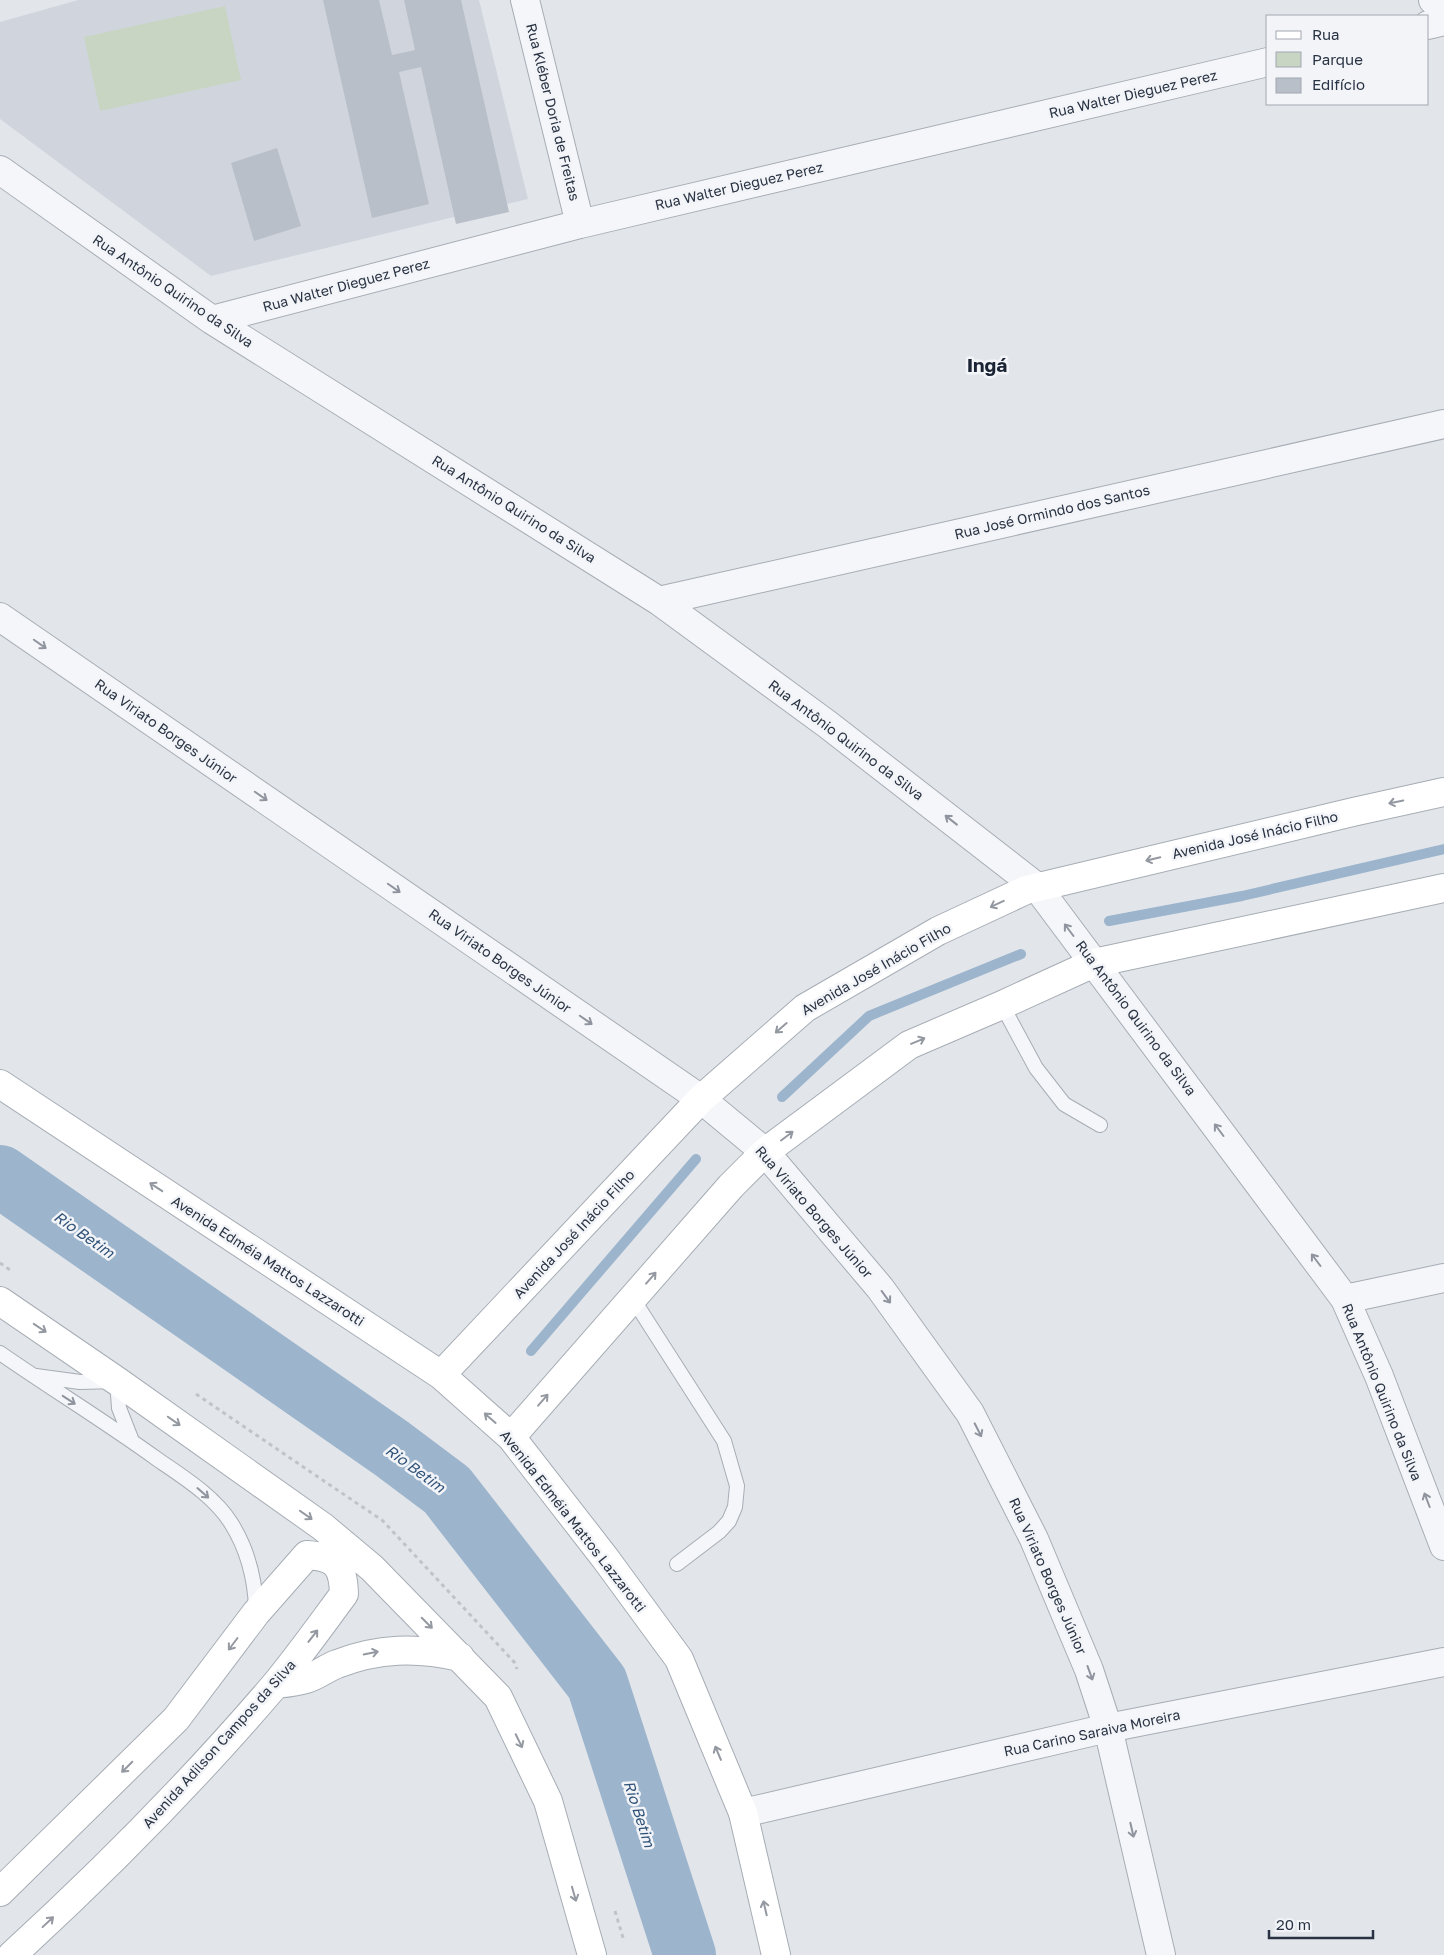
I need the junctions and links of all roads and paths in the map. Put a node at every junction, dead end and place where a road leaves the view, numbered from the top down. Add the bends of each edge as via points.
1 (525, 0) edge
2 (1433, 0) edge
3 (1444, 6) edge
4 (1444, 21) edge
5 (1429, 25) edge
6 (1266, 62) edge
7 (0, 170) edge
8 (580, 224) junction
9 (212, 320) junction
10 (1444, 424) edge
11 (660, 601) junction
12 (0, 617) edge
13 (1444, 792) edge
14 (1037, 887) junction
15 (1444, 888) edge
16 (1094, 963) junction
17 (1002, 1005) junction
18 (0, 1084) edge
19 (701, 1099) junction
20 (1100, 1125) dead end
21 (765, 1152) junction
22 (1444, 1278) edge
23 (633, 1299) junction
24 (1345, 1299) junction
25 (0, 1301) edge
26 (0, 1353) edge
27 (441, 1375) junction
28 (33, 1376) junction
29 (117, 1381) junction
30 (511, 1437) junction
31 (132, 1441) junction
32 (1444, 1546) edge
33 (677, 1564) dead end
34 (256, 1613) junction
35 (460, 1657) junction
36 (1444, 1662) edge
37 (276, 1684) junction
38 (1108, 1728) junction
39 (743, 1813) junction
40 (0, 1892) edge
41 (12, 1955) edge
42 (592, 1955) edge
43 (776, 1955) edge
44 (1161, 1955) edge

1 - 8 street, Rua Kléber Doria de Freitas
2 - 3 street
4 - 5 street
6 - 8 street, Rua Walter Dieguez Perez
7 - 9 street, Rua Antônio Quirino da Silva
8 - 9 street, Rua Walter Dieguez Perez
9 - 11 street, Rua Antônio Quirino da Silva
10 - 11 street, Rua José Ormindo dos Santos
14 -> 11 street, Rua Antônio Quirino da Silva via 827,724
12 -> 19 street, Rua Viriato Borges Júnior
13 -> 14 street, Avenida José Inácio Filho
16 -> 14 street, Rua Antônio Quirino da Silva
14 -> 19 street, Avenida José Inácio Filho via 938,931 805,1008
15 - 16 street
16 - 17 street
24 -> 16 street, Rua Antônio Quirino da Silva
17 - 20 lane via 1036,1068 1064,1104
21 -> 17 street via 909,1045
27 -> 18 street, Avenida Edméia Mattos Lazzarotti
19 - 21 street, Rua Viriato Borges Júnior
19 - 27 street, Avenida José Inácio Filho
23 -> 21 street via 731,1186
21 -> 38 street, Rua Viriato Borges Júnior via 880,1288 970,1413 1034,1539 1089,1670
22 - 24 street
30 -> 23 street
23 - 33 lane via 724,1441 737,1486 729,1521
32 -> 24 street, Rua Antônio Quirino da Silva via 1379,1376
25 -> 29 street
26 - 28 lane
30 -> 27 street, Avenida Edméia Mattos Lazzarotti
28 - 29 lane via 80,1382
28 -> 31 lane
29 - 31 lane via 119,1408
29 -> 35 street via 323,1527 372,1568
39 -> 30 street, Avenida Edméia Mattos Lazzarotti via 679,1659
31 -> 34 lane via 195,1486 230,1522 251,1567
37 -> 34 street, Avenida Adilson Campos da Silva via 344,1594 344,1576 337,1563 324,1556 307,1555
34 -> 40 street, Avenida Adilson Campos da Silva via 176,1719
37 -> 35 street via 307,1679 334,1664 388,1650 413,1649
35 -> 42 street via 498,1697 548,1801
36 - 38 street, Rua Carino Saraiva Moreira
41 -> 37 street, Avenida Adilson Campos da Silva via 146,1826
38 - 39 street, Rua Carino Saraiva Moreira
38 -> 44 street, Rua Viriato Borges Júnior
43 -> 39 street, Avenida Edméia Mattos Lazzarotti

